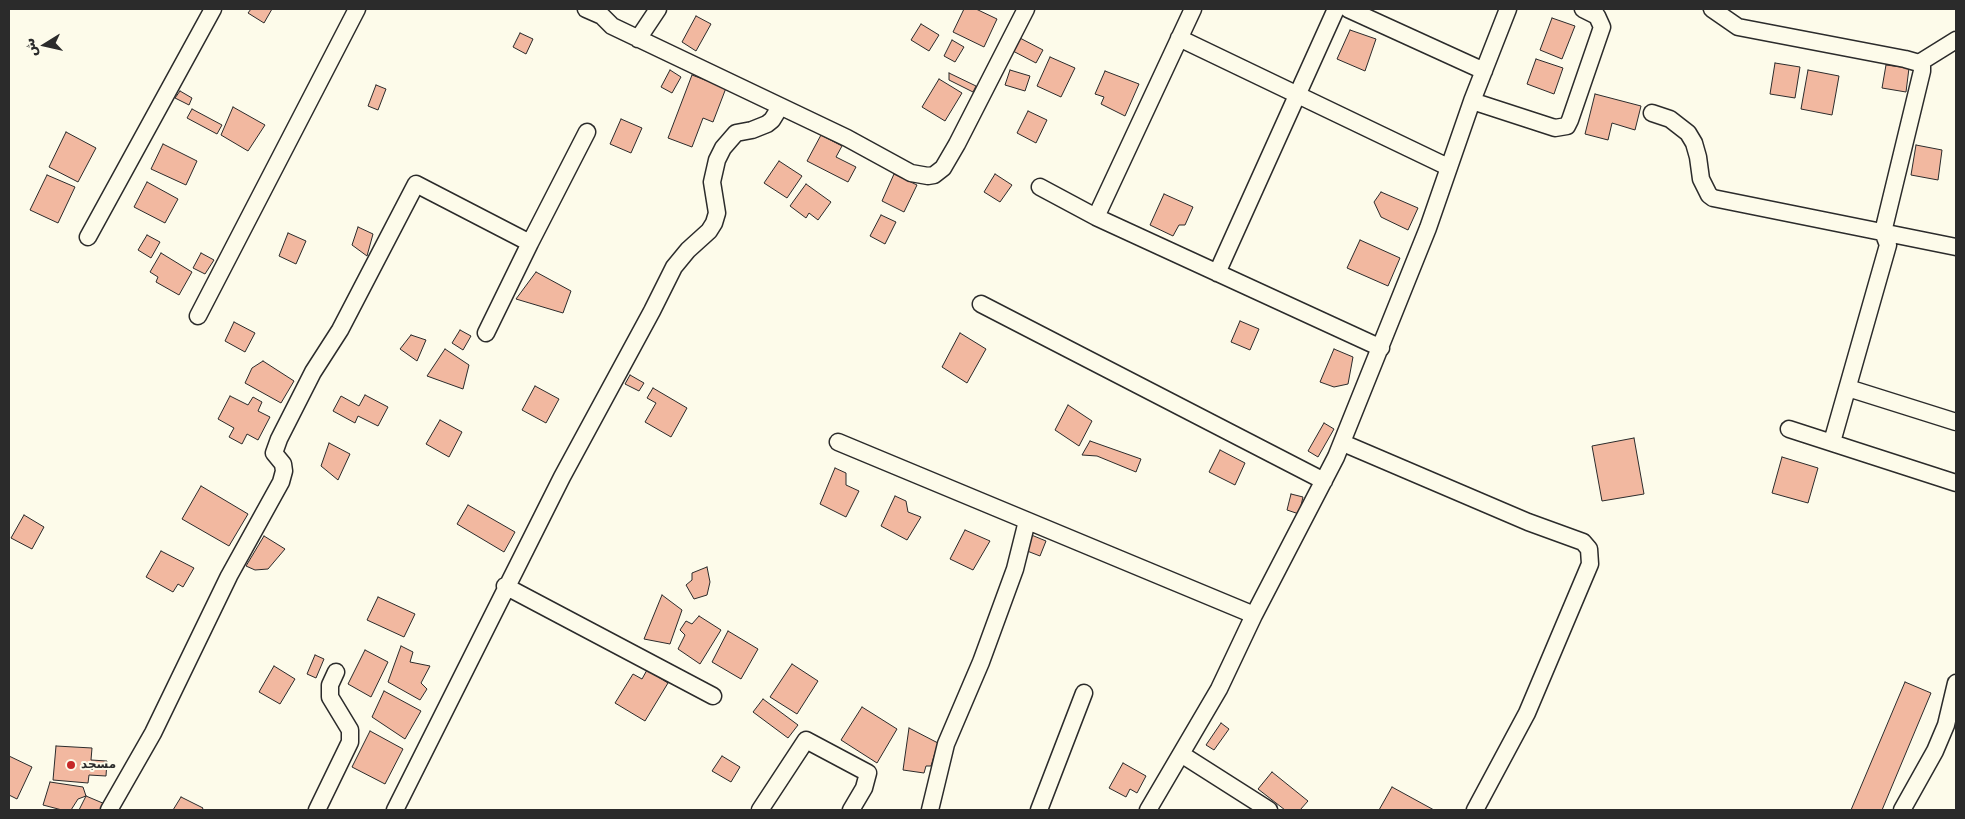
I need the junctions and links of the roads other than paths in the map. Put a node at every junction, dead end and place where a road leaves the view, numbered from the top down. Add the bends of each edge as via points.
1 (213, 9) edge
2 (356, 9) edge
3 (586, 9) edge
4 (658, 9) edge
5 (1026, 9) edge
6 (1193, 9) edge
7 (1336, 9) edge
8 (1348, 9) edge
9 (1508, 9) edge
10 (1583, 9) edge
11 (1712, 9) edge
12 (602, 12) edge
13 (1179, 38) junction
14 (638, 39) junction
15 (1956, 40) edge
16 (1918, 63) junction
17 (1484, 71) junction
18 (1297, 96) junction
19 (1472, 101) junction
20 (780, 107) junction
21 (1652, 113) dead end
22 (587, 132) dead end
23 (1448, 167) junction
24 (1040, 188) dead end
25 (1096, 217) junction
26 (1883, 232) junction
27 (88, 237) dead end
28 (530, 243) junction
29 (1956, 247) edge
30 (1217, 273) junction
31 (981, 304) dead end
32 (198, 316) dead end
33 (486, 333) dead end
34 (1381, 348) junction
35 (1848, 388) junction
36 (1956, 422) edge
37 (1789, 428) dead end
38 (838, 442) dead end
39 (1832, 442) junction
40 (1342, 443) junction
41 (1324, 481) junction
42 (1956, 484) edge
43 (1027, 521) junction
44 (506, 586) junction
45 (1254, 615) junction
46 (336, 672) dead end
47 (1956, 683) edge
48 (1084, 693) dead end
49 (713, 696) dead end
50 (1181, 754) junction
51 (109, 810) edge
52 (317, 810) edge
53 (394, 810) edge
54 (760, 810) edge
55 (850, 810) edge
56 (930, 810) edge
57 (1039, 810) edge
58 (1148, 810) edge
59 (1269, 810) edge
60 (1475, 810) edge
61 (1902, 810) edge

1 - 27 street
2 - 32 street
3 - 12 street
4 - 14 street
5 - 20 street via 957,144 934,175 911,173
6 - 13 street
7 - 18 street
8 - 17 street
9 - 17 street
10 - 19 street via 1597,16 1602,27 1566,126 1555,128
11 - 16 street via 1738,27
12 - 14 street via 612,26
13 - 18 street
13 - 25 street
14 - 20 street
15 - 16 street
16 - 26 street via 1922,71
17 - 19 street
18 - 23 street
18 - 30 street
19 - 23 street
20 - 44 street via 767,124 736,133 723,148 712,182 717,213 714,223 674,267
21 - 26 street via 1670,119 1688,133 1694,143 1702,179 1709,195 1714,198
22 - 28 street
23 - 34 street
24 - 25 street
25 - 30 street
26 - 29 street
26 - 35 street via 1888,245
28 - 33 street
28 - 51 street via 416,184 279,439 274,453 283,464 281,482 229,576 153,733
30 - 34 street
31 - 41 street
34 - 40 street
35 - 36 street
35 - 39 street
37 - 39 street
38 - 43 street
39 - 42 street
40 - 41 street
40 - 60 street via 1583,542 1589,549 1590,564 1527,713
41 - 45 street
43 - 45 street
43 - 56 street via 1015,569 946,744
44 - 49 street
44 - 53 street
45 - 50 street via 1219,689
46 - 52 street via 330,685 330,697 350,730 350,742
47 - 61 street via 1946,725
48 - 57 street
50 - 58 street
50 - 59 street
54 - 55 street via 806,740 868,773 864,788

